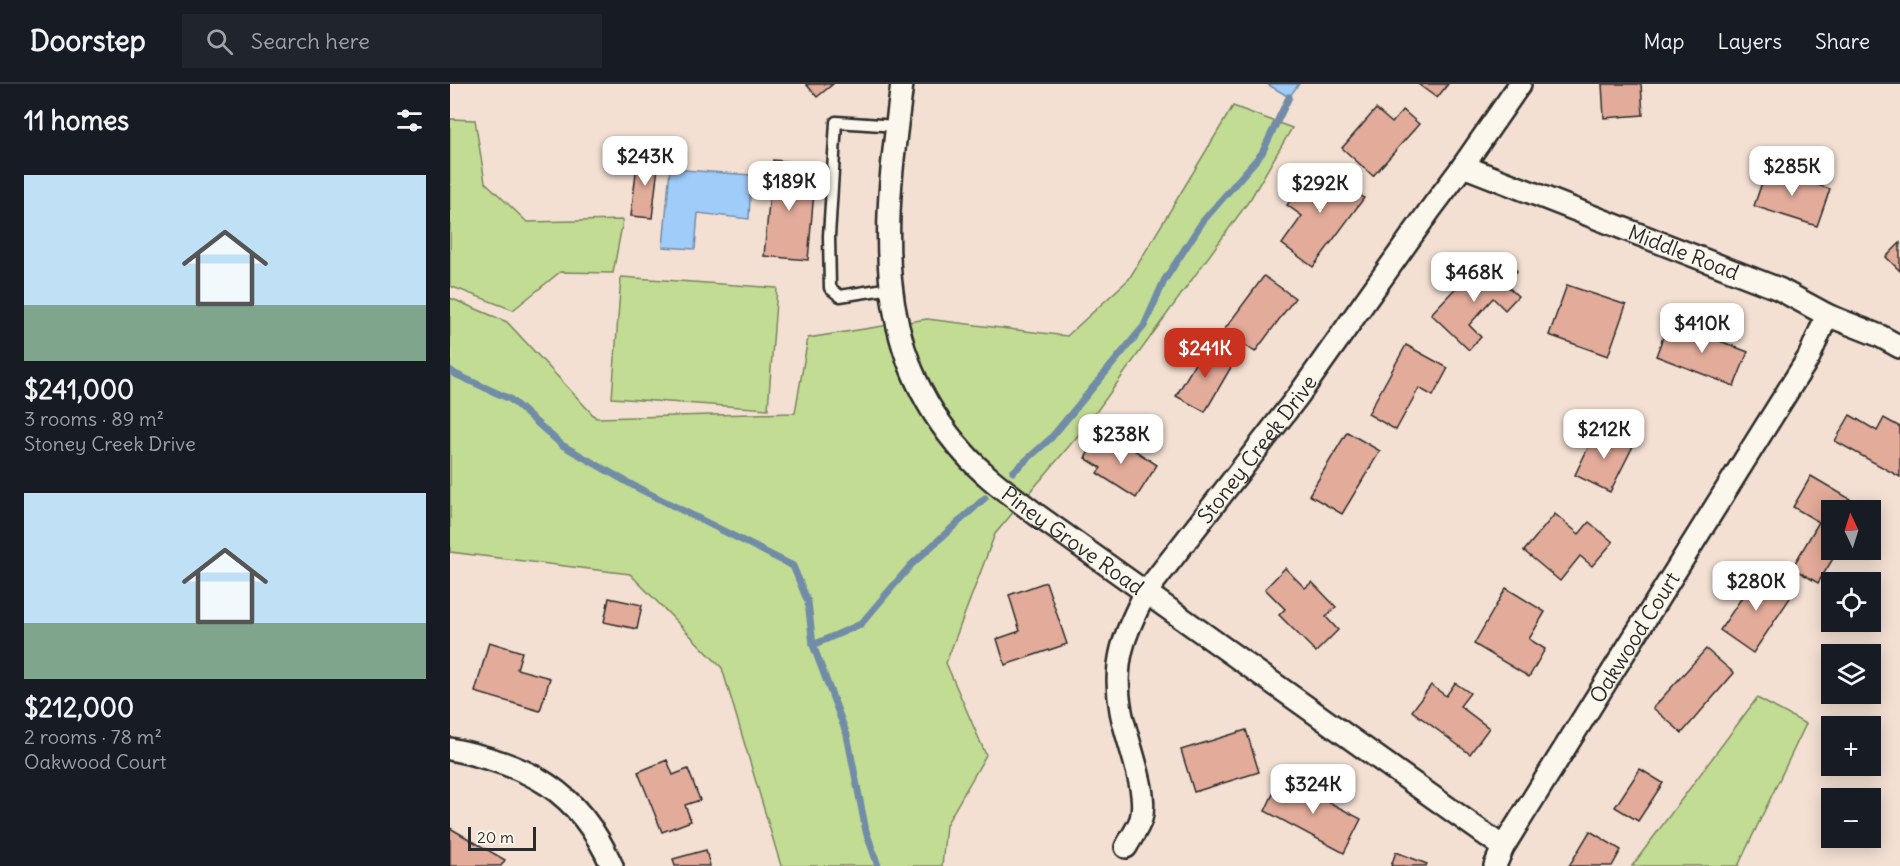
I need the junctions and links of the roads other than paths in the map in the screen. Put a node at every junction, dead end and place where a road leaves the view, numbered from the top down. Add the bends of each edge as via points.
1 (902, 84) edge
2 (1520, 84) edge
3 (897, 126) junction
4 (1463, 166) junction
5 (891, 288) junction
6 (1827, 315) junction
7 (1900, 347) edge
8 (1146, 592) junction
9 (450, 749) edge
10 (1126, 847) dead end
11 (1499, 856) edge
12 (612, 866) edge

1 - 3 street, Piney Grove Road
2 - 4 street, Stoney Creek Drive
3 - 5 street, Piney Grove Road via 888,231
3 - 5 lane via 836,122 829,236 830,288 840,296
4 - 6 street, Middle Road via 1779,289
4 - 8 street, Stoney Creek Drive via 1298,396
5 - 8 street, Piney Grove Road via 897,323 917,381 964,453 1037,515
6 - 7 street, Middle Road
6 - 11 street, Oakwood Court via 1809,357
8 - 10 street, Stoney Creek Drive via 1123,639 1119,662 1121,711 1142,799 1141,818
8 - 11 street, Piney Grove Road
9 - 12 street via 518,767 552,786 588,825

